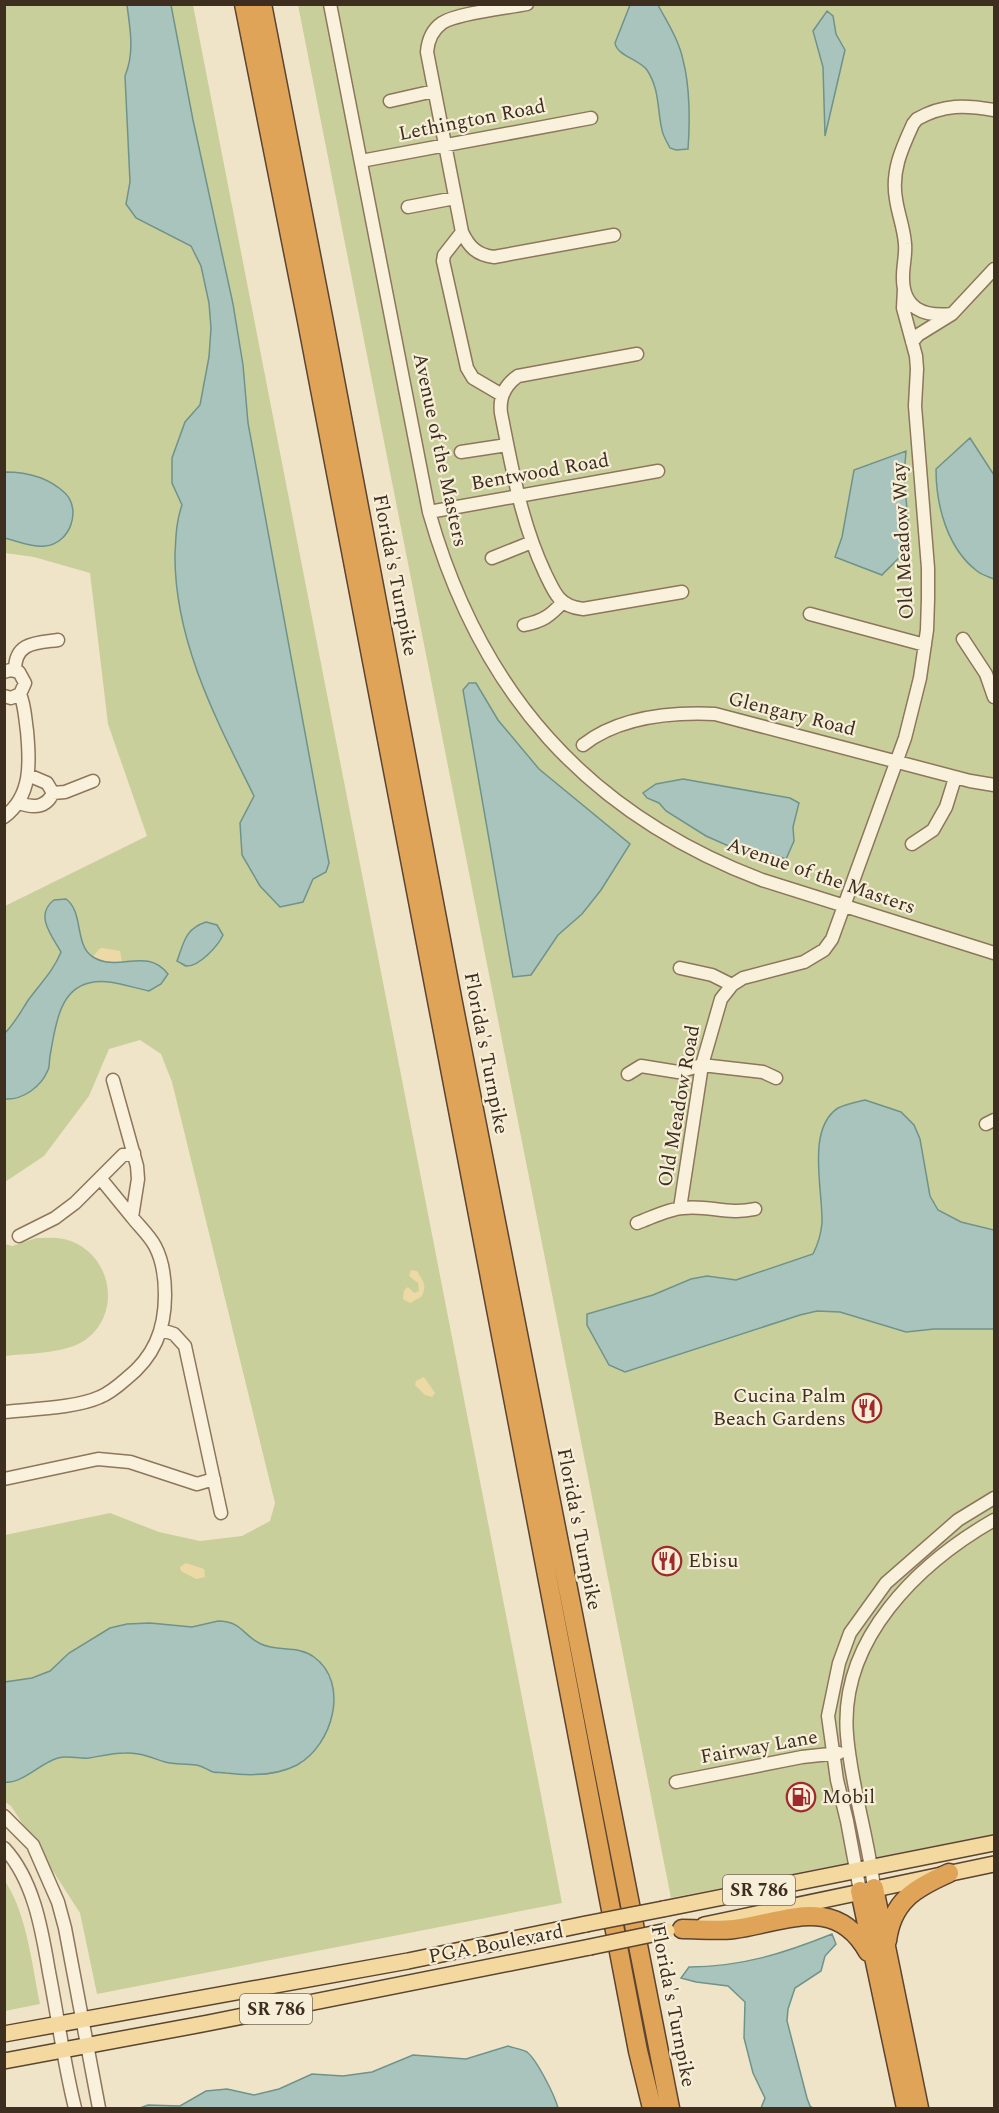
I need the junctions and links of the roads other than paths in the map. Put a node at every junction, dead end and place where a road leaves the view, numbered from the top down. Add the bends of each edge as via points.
1 (244, 4) edge
2 (262, 4) edge
3 (330, 4) edge
4 (527, 4) edge
5 (434, 91) junction
6 (390, 101) dead end
7 (994, 110) edge
8 (591, 118) dead end
9 (445, 145) junction
10 (361, 161) junction
11 (455, 198) junction
12 (408, 207) dead end
13 (462, 232) junction
14 (614, 235) dead end
15 (994, 269) edge
16 (904, 289) junction
17 (952, 314) junction
18 (912, 342) junction
19 (637, 354) dead end
20 (502, 395) junction
21 (507, 445) junction
22 (461, 452) dead end
23 (658, 471) dead end
24 (518, 496) junction
25 (429, 512) junction
26 (532, 542) junction
27 (492, 558) dead end
28 (682, 592) dead end
29 (563, 602) junction
30 (810, 614) dead end
31 (524, 626) dead end
32 (963, 639) dead end
33 (58, 640) dead end
34 (925, 645) junction
35 (10, 671) edge
36 (20, 694) junction
37 (4, 696) edge
38 (994, 697) edge
39 (583, 745) dead end
40 (896, 762) junction
41 (28, 775) junction
42 (955, 778) junction
43 (93, 781) dead end
44 (994, 785) edge
45 (53, 793) junction
46 (19, 803) junction
47 (4, 817) edge
48 (912, 844) dead end
49 (846, 906) junction
50 (994, 953) edge
51 (680, 968) dead end
52 (732, 985) junction
53 (702, 1065) junction
54 (628, 1074) dead end
55 (776, 1078) dead end
56 (113, 1080) dead end
57 (134, 1153) junction
58 (101, 1179) junction
59 (680, 1208) junction
60 (755, 1209) dead end
61 (132, 1217) junction
62 (637, 1223) dead end
63 (19, 1236) dead end
64 (162, 1330) junction
65 (4, 1412) edge
66 (4, 1479) edge
67 (214, 1479) junction
68 (994, 1498) edge
69 (221, 1513) dead end
70 (994, 1520) edge
71 (849, 1752) junction
72 (832, 1753) junction
73 (676, 1782) dead end
74 (4, 1816) edge
75 (994, 1843) edge
76 (4, 1848) edge
77 (994, 1864) edge
78 (871, 1868) junction
79 (855, 1870) junction
80 (949, 1873) junction
81 (867, 1889) junction
82 (675, 1930) junction
83 (886, 1949) junction
84 (874, 1966) junction
85 (85, 2033) junction
86 (4, 2034) edge
87 (61, 2037) junction
88 (638, 2051) junction
89 (4, 2061) edge
90 (75, 2109) edge
91 (99, 2109) edge
92 (642, 2109) edge
93 (652, 2109) edge
94 (670, 2109) edge
95 (906, 2109) edge
96 (919, 2109) edge

1 - 88 highway, Florida's Turnpike
2 - 94 highway, Florida's Turnpike
3 - 10 street, Avenue of the Masters
4 - 5 street via 455,18 435,29 427,52
5 - 6 street
5 - 9 street
7 - 16 street, Old Meadow Way via 954,106 923,116 913,124 894,174 905,244
8 - 9 street, Lethington Road
9 - 10 street, Lethington Road
9 - 11 street
10 - 25 street, Avenue of the Masters
11 - 12 street
11 - 13 street
13 - 14 street via 477,252 494,257
13 - 20 street via 443,261 469,374
15 - 17 street
16 - 17 street via 919,310 930,315
16 - 18 street, Old Meadow Way via 903,308
17 - 18 street
18 - 34 street, Old Meadow Way via 917,369 915,406 928,568
19 - 20 street via 524,374 509,384
20 - 21 street
21 - 22 street
21 - 24 street
23 - 24 street, Bentwood Road
24 - 25 street, Bentwood Road
24 - 26 street
25 - 49 street, Avenue of the Masters via 451,580 484,649 513,694 568,759 630,811 692,849 762,880
26 - 27 street
26 - 29 street via 554,592
28 - 29 street via 590,608
29 - 31 street via 540,622
30 - 34 street
32 - 38 street via 986,674
33 - 35 street via 24,648
34 - 40 street, Old Meadow Way via 913,708
35 - 36 street via 22,675 25,683
36 - 37 street
36 - 41 street
39 - 40 street, Glengary Road via 620,725 705,714 735,718
40 - 42 street, Glengary Road
40 - 49 street, Old Meadow Way
41 - 45 street via 47,783
41 - 46 street
42 - 44 street, Glengary Road
42 - 48 street via 946,807 933,830
43 - 45 street
45 - 46 street via 41,806
46 - 47 street
49 - 50 street, Avenue of the Masters
49 - 52 street via 832,939 814,958 748,976
51 - 52 street via 712,975
52 - 53 street, Old Meadow Road via 719,1006
53 - 54 street via 678,1072 641,1066
53 - 55 street via 763,1071
53 - 59 street, Old Meadow Road
56 - 57 street
57 - 58 street via 123,1155
57 - 61 street via 138,1179
58 - 61 street
58 - 63 street via 55,1218
59 - 60 street via 738,1213
59 - 62 street
61 - 64 street via 154,1245 164,1270
64 - 65 street via 140,1368 99,1398
64 - 67 street via 174,1334 185,1347
66 - 67 street via 98,1460 130,1462 197,1484
67 - 69 street
68 - 72 street via 958,1520 886,1583 850,1632 829,1705
70 - 71 street via 966,1536 899,1593 862,1649 847,1715
71 - 72 street, Fairway Lane
71 - 78 street
72 - 73 street, Fairway Lane
72 - 79 street
74 - 85 street via 33,1845 58,1902
75 - 78 main road, PGA Boulevard / SR 786
76 - 87 street via 34,1905
77 - 80 main road, PGA Boulevard / SR 786
78 - 79 main road, PGA Boulevard / SR 786
78 - 81 street
79 - 81 street
79 - 85 main road, PGA Boulevard / SR 786, bridge via 408,1961
80 - 81 main road, PGA Boulevard / SR 786
80 - 83 highway via 921,1885 906,1898 889,1925
81 - 82 main road, PGA Boulevard / SR 786
81 - 83 highway
81 - 84 highway
82 - 84 highway via 732,1929 804,1915 823,1916 855,1932
82 - 85 main road, PGA Boulevard / SR 786, bridge
83 - 96 highway
84 - 95 highway
85 - 87 main road, PGA Boulevard / SR 786
85 - 87 main road, PGA Boulevard / SR 786
85 - 91 street
86 - 87 main road, PGA Boulevard / SR 786
87 - 89 main road, PGA Boulevard / SR 786
87 - 90 street
88 - 92 highway
88 - 93 highway, Florida's Turnpike

